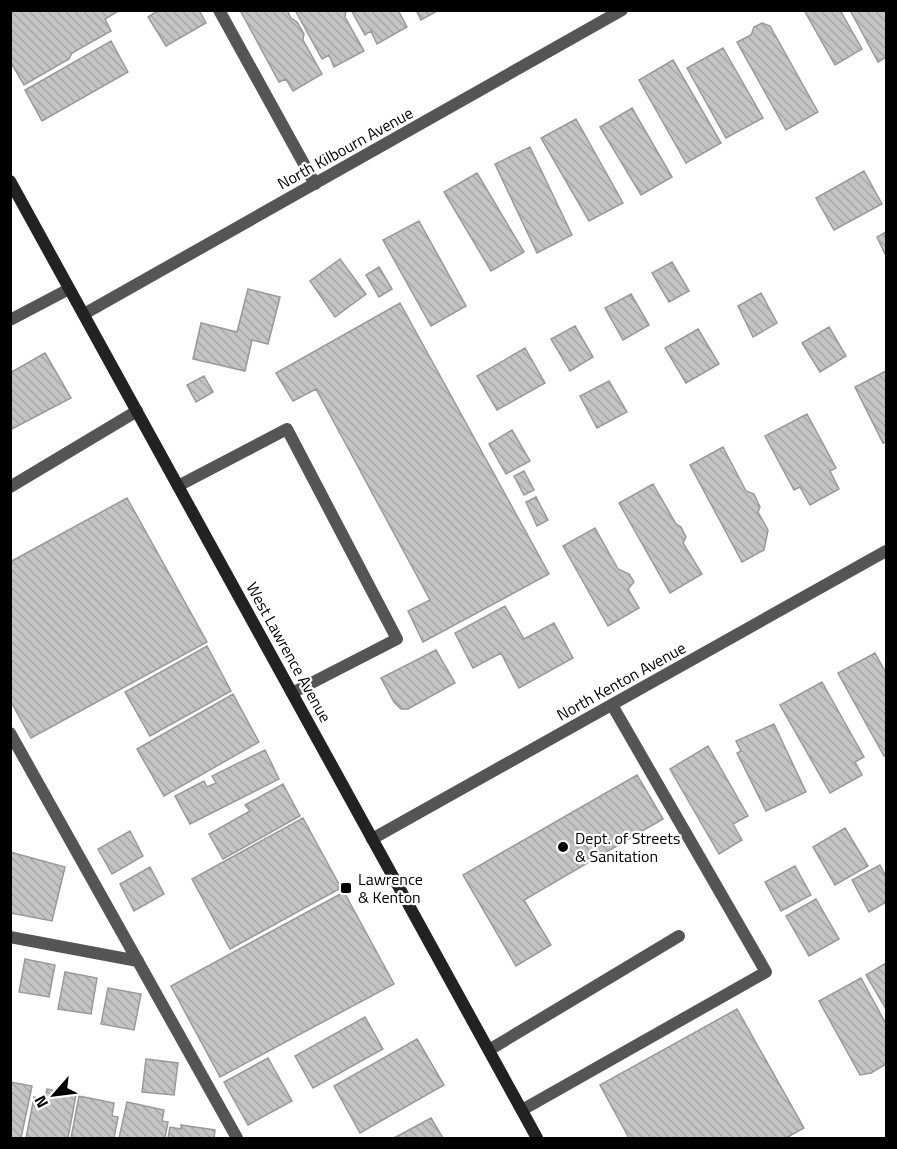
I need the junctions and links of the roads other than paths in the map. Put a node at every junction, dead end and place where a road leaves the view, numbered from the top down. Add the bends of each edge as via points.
1 (219, 10) edge
2 (622, 10) edge
3 (10, 181) edge
4 (315, 184) junction
5 (69, 289) junction
6 (84, 314) junction
7 (10, 321) edge
8 (137, 411) junction
9 (178, 486) junction
10 (10, 487) edge
11 (886, 551) edge
12 (292, 693) junction
13 (612, 705) junction
14 (10, 734) edge
15 (372, 839) junction
16 (679, 936) dead end
17 (10, 937) edge
18 (138, 961) junction
19 (489, 1050) junction
20 (522, 1110) junction
21 (237, 1138) edge
22 (537, 1138) edge

1 - 4 street
2 - 4 street, North Kilbourn Avenue
3 - 5 main road, West Lawrence Avenue
4 - 6 street, North Kilbourn Avenue
5 - 6 main road, West Lawrence Avenue
5 - 7 street
6 - 8 main road, West Lawrence Avenue
8 - 9 main road, West Lawrence Avenue
8 - 10 street
9 - 12 main road, West Lawrence Avenue
9 - 12 street via 287,429 397,639
11 - 13 street, North Kenton Avenue
12 - 15 main road, West Lawrence Avenue
13 - 15 street, North Kenton Avenue
13 - 20 street via 766,972
14 - 18 street
15 - 19 main road, West Lawrence Avenue
16 - 19 street
17 - 18 street
18 - 21 street
19 - 20 main road, West Lawrence Avenue
20 - 22 main road, West Lawrence Avenue

